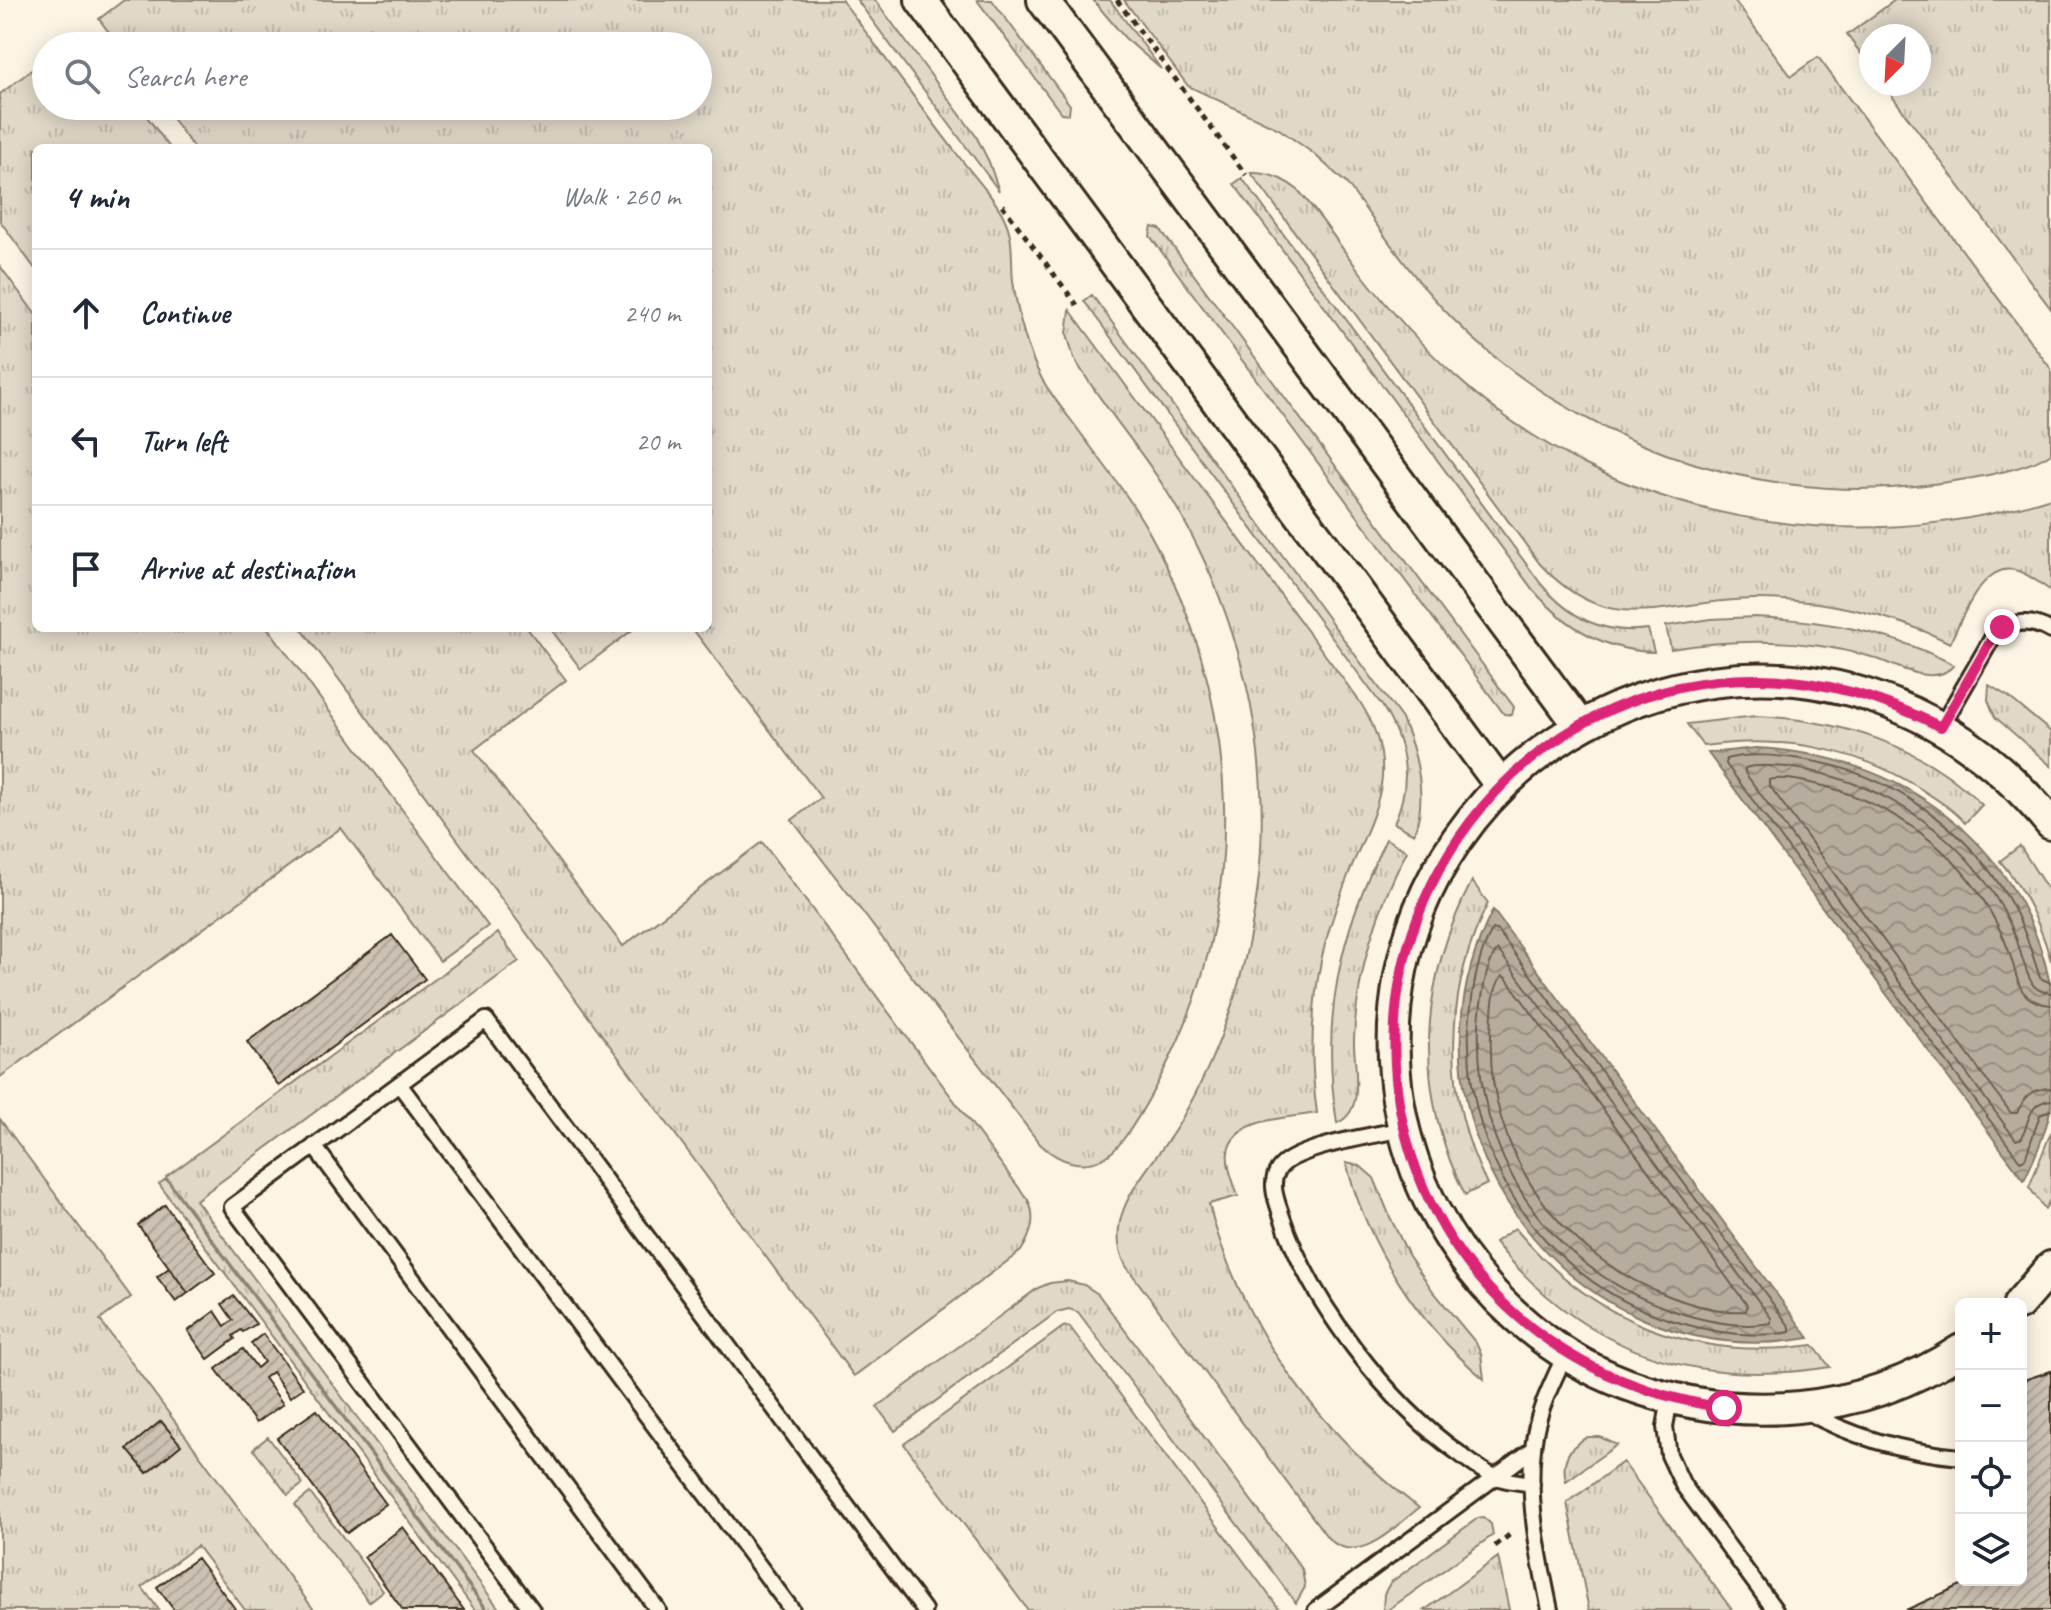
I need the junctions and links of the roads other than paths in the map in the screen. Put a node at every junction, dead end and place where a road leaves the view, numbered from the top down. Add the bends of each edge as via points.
1 (921, 0) edge
2 (1043, 0) edge
3 (2051, 631) edge
4 (1580, 726) junction
5 (1941, 727) junction
6 (1501, 786) junction
7 (2051, 824) edge
8 (399, 1084) junction
9 (1404, 1129) junction
10 (314, 1146) junction
11 (2051, 1267) edge
12 (2024, 1298) edge
13 (1566, 1353) junction
14 (1955, 1353) edge
15 (1670, 1398) junction
16 (1801, 1408) junction
17 (1533, 1449) junction
18 (1955, 1456) edge
19 (1495, 1477) junction
20 (1532, 1484) junction
21 (532, 1610) edge
22 (658, 1610) edge
23 (792, 1610) edge
24 (924, 1610) edge
25 (1316, 1610) edge
26 (1550, 1610) edge
27 (1775, 1610) edge

1 - 6 street
2 - 4 street
3 - 5 lane via 2030,623 2002,627
4 - 5 street via 1681,687 1758,679 1871,696
4 - 6 street
5 - 7 street via 2003,772
6 - 9 street via 1442,863 1411,933 1394,1033
8 - 10 lane
8 - 23 lane
8 - 24 lane via 486,1020
9 - 13 street via 1426,1194 1465,1261 1516,1317
9 - 19 lane via 1289,1159 1275,1175 1274,1193 1287,1233 1355,1348 1421,1423
10 - 21 lane via 232,1207
10 - 22 lane
11 - 12 street
13 - 15 street via 1613,1379
13 - 17 lane via 1545,1400
14 - 16 street via 1876,1392
15 - 16 street via 1724,1408
15 - 27 lane via 1665,1427 1669,1455 1683,1485
16 - 18 lane via 1832,1426 1895,1448
17 - 19 lane
17 - 20 lane
19 - 20 lane
19 - 25 lane
20 - 26 lane

